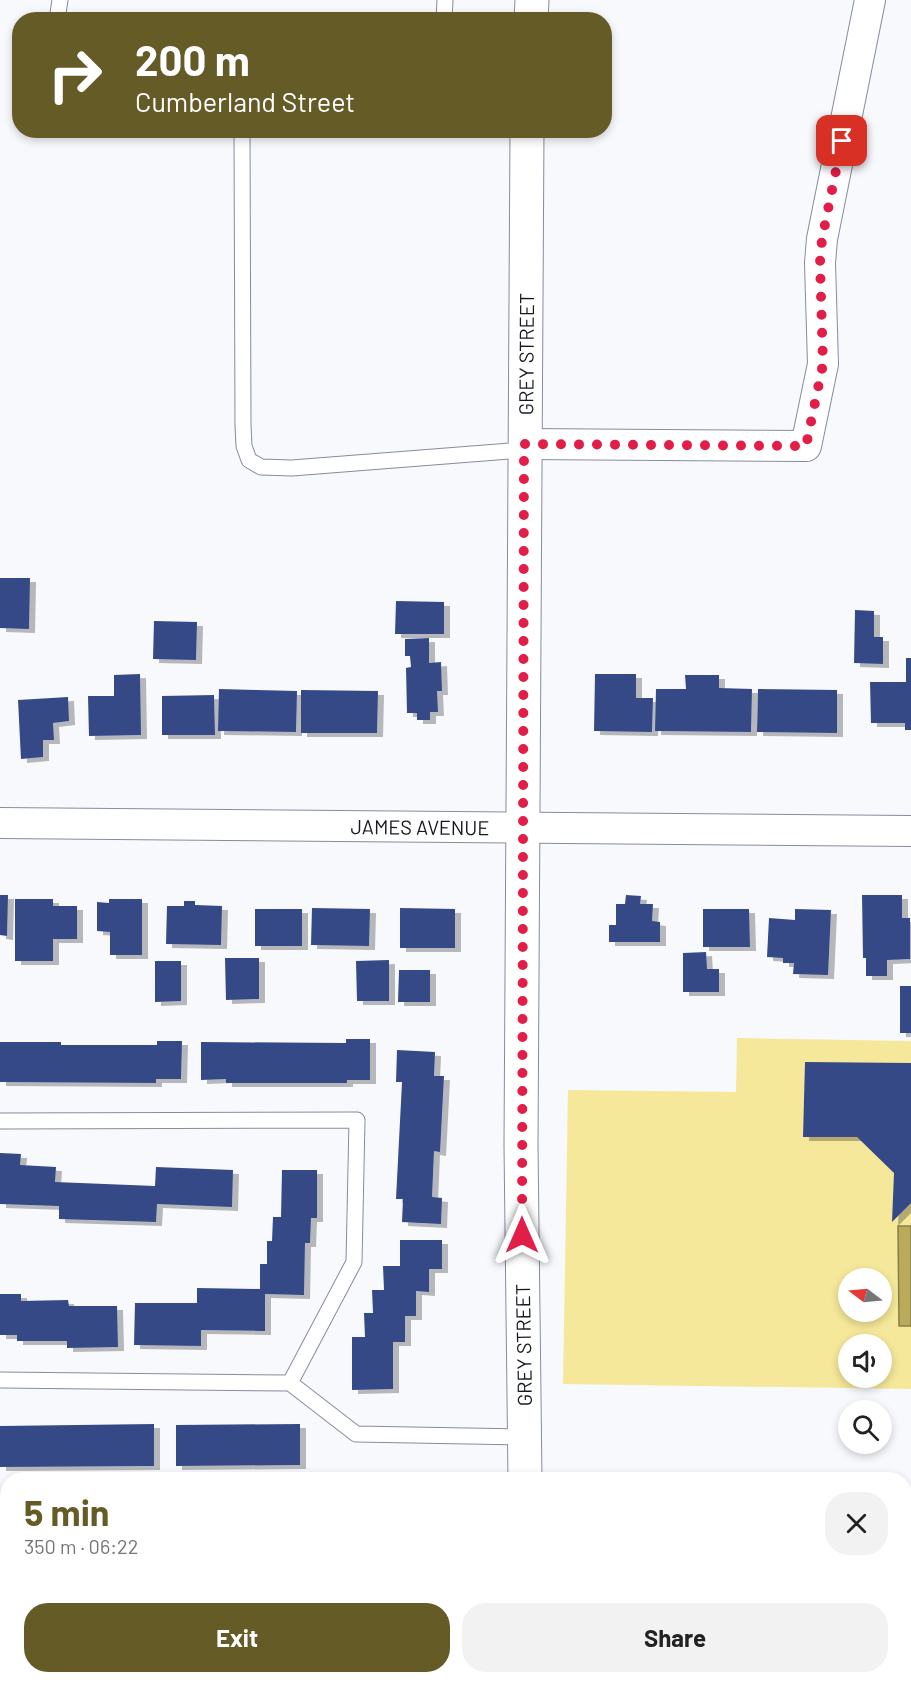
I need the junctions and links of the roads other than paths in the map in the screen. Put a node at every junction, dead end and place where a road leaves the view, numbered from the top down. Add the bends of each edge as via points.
1 (870, 0) edge
2 (242, 138) edge
3 (526, 138) edge
4 (524, 447) junction
5 (0, 823) edge
6 (523, 827) junction
7 (911, 831) edge
8 (0, 1121) edge
9 (0, 1380) edge
10 (290, 1383) junction
11 (524, 1437) junction
12 (525, 1472) edge

1 - 4 street via 822,239 823,364 806,446
2 - 4 lane via 243,425 249,460 261,467 292,468
3 - 4 street, GREY STREET
4 - 6 street, GREY STREET
5 - 6 street, JAMES AVENUE
6 - 7 street, JAMES AVENUE
6 - 11 street, GREY STREET
8 - 10 lane via 357,1120 354,1262
9 - 10 lane
10 - 11 lane via 356,1434
11 - 12 street, GREY STREET

